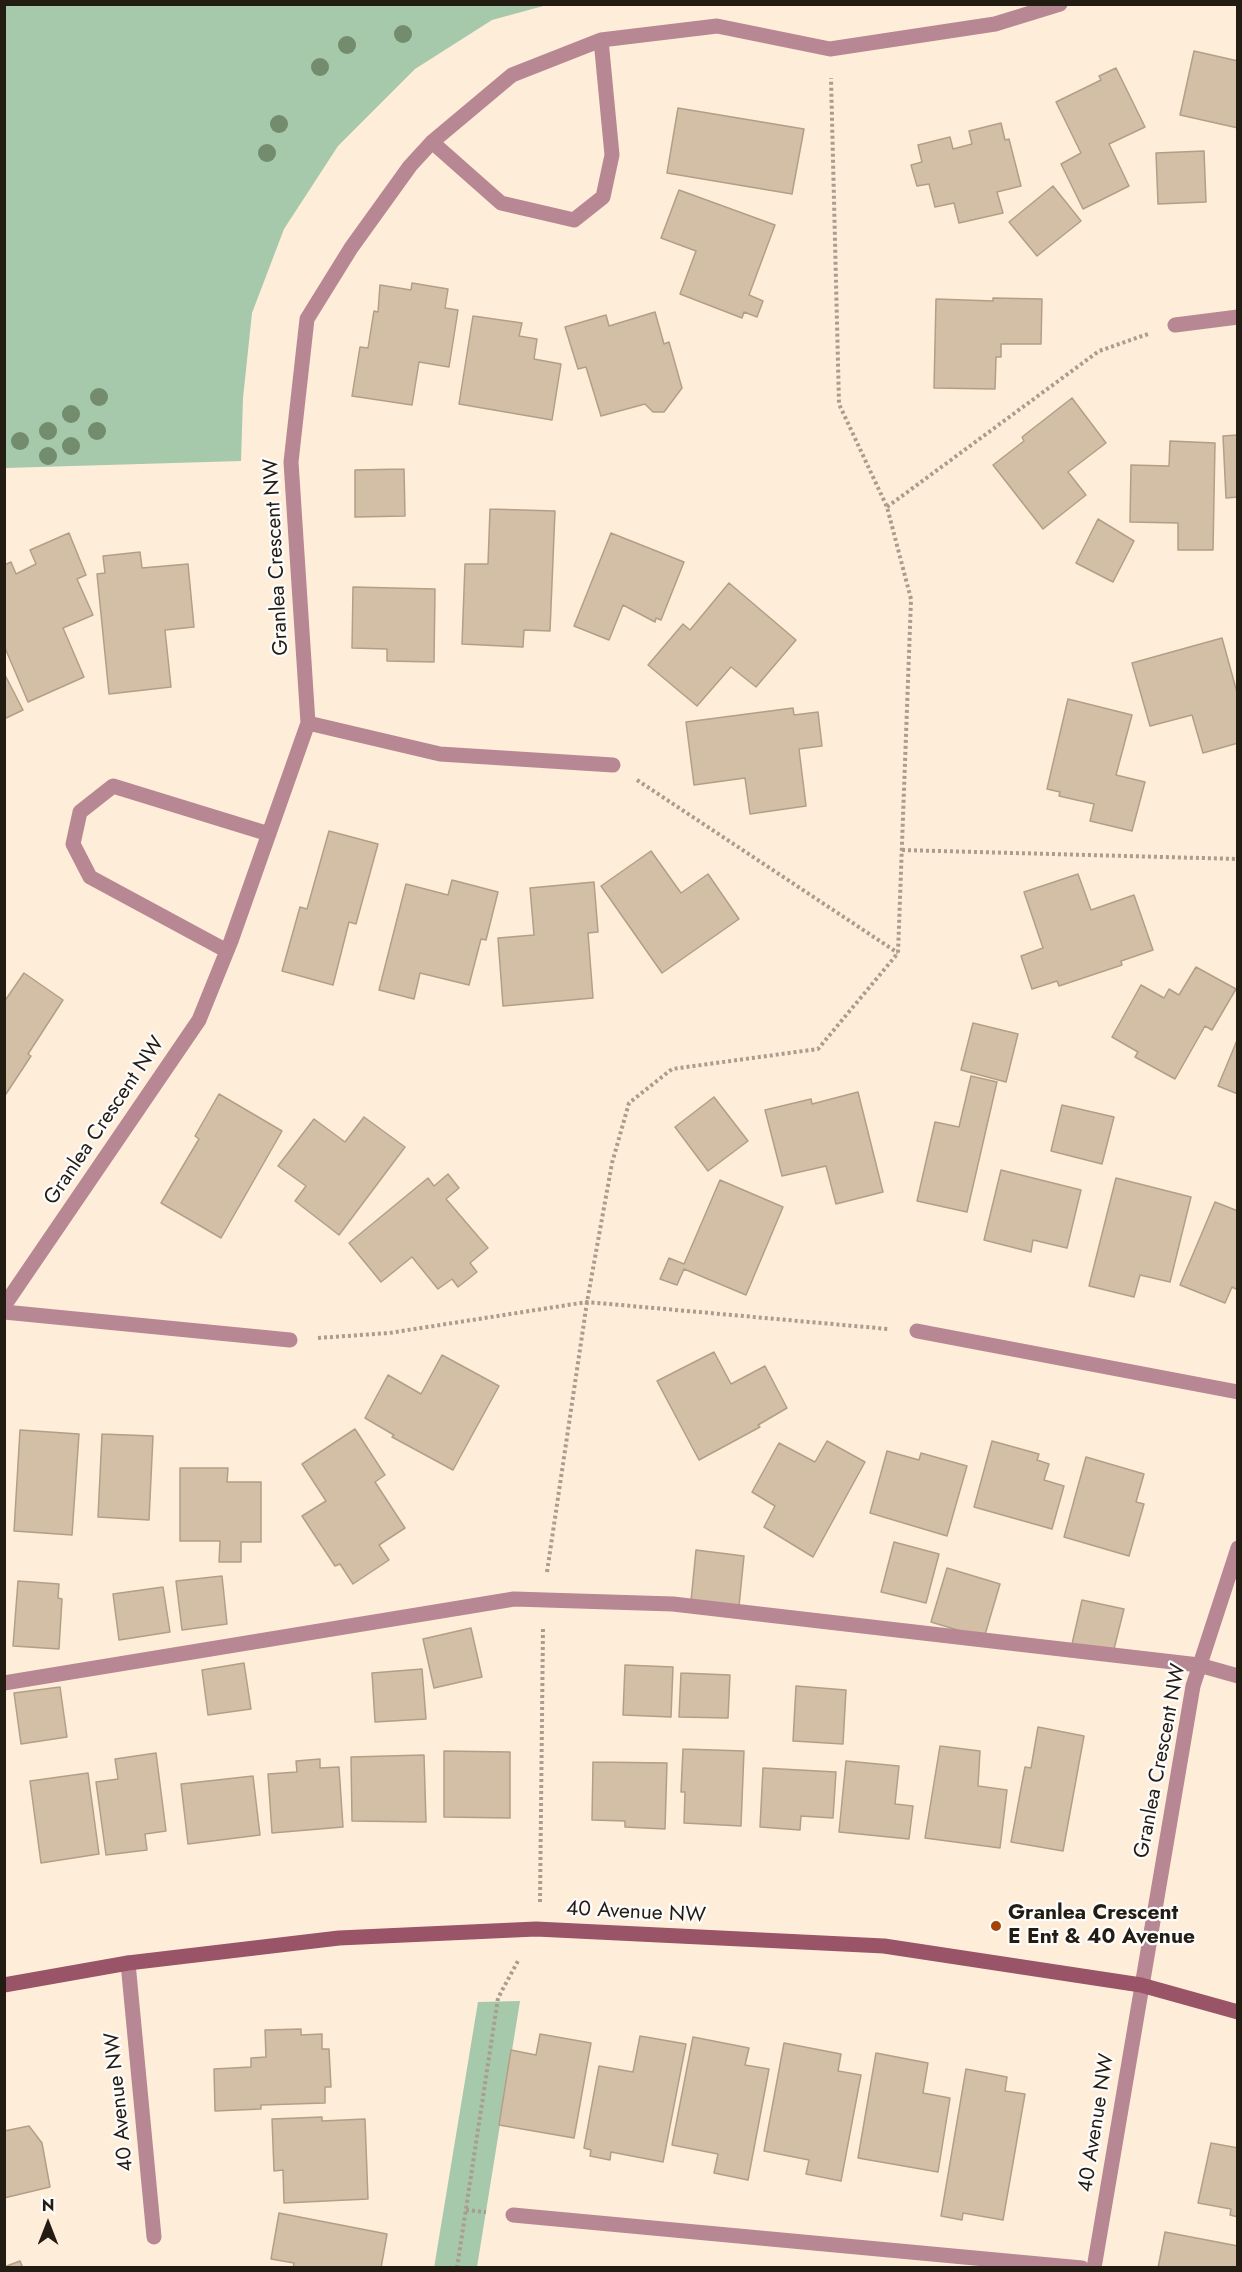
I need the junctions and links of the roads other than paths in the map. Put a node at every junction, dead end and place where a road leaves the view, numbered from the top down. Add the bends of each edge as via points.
1 (1060, 4) edge
2 (600, 40) junction
3 (432, 142) junction
4 (1238, 317) edge
5 (1175, 325) road end
6 (308, 723) junction
7 (613, 765) road end
8 (269, 834) junction
9 (227, 951) junction
10 (4, 1306) edge
11 (4, 1312) edge
12 (917, 1331) road end
13 (290, 1340) road end
14 (1238, 1392) edge
15 (1238, 1548) edge
16 (1200, 1665) junction
17 (1238, 1676) edge
18 (4, 1683) edge
19 (128, 1963) junction
20 (4, 1984) edge
21 (1141, 1985) junction
22 (1238, 2012) edge
23 (513, 2215) dead end
24 (154, 2237) dead end
25 (1082, 2268) edge
26 (1094, 2268) edge

1 - 2 street, Granlea Crescent NW via 995,24 830,49 717,26
2 - 3 street, Granlea Crescent NW via 512,75
2 - 3 street via 612,156 603,197 574,220 501,203
3 - 6 street, Granlea Crescent NW via 351,248 307,319 291,462
4 - 5 street
6 - 7 street via 440,754
6 - 8 street, Granlea Crescent NW
8 - 9 street, Granlea Crescent NW
8 - 9 street via 113,786 80,812 73,844 90,877
9 - 10 street, Granlea Crescent NW via 199,1020
11 - 13 street
12 - 14 street
15 - 16 street, Granlea Crescent NW
16 - 17 street
16 - 18 street via 673,1604 514,1599
16 - 21 street, Granlea Crescent NW via 1193,1686
19 - 20 street, 40 Avenue NW
19 - 21 street, 40 Avenue NW via 339,1938 536,1929 884,1946
19 - 24 street, 40 Avenue NW
21 - 22 street, 40 Avenue NW
21 - 26 street, 40 Avenue NW
23 - 25 street

